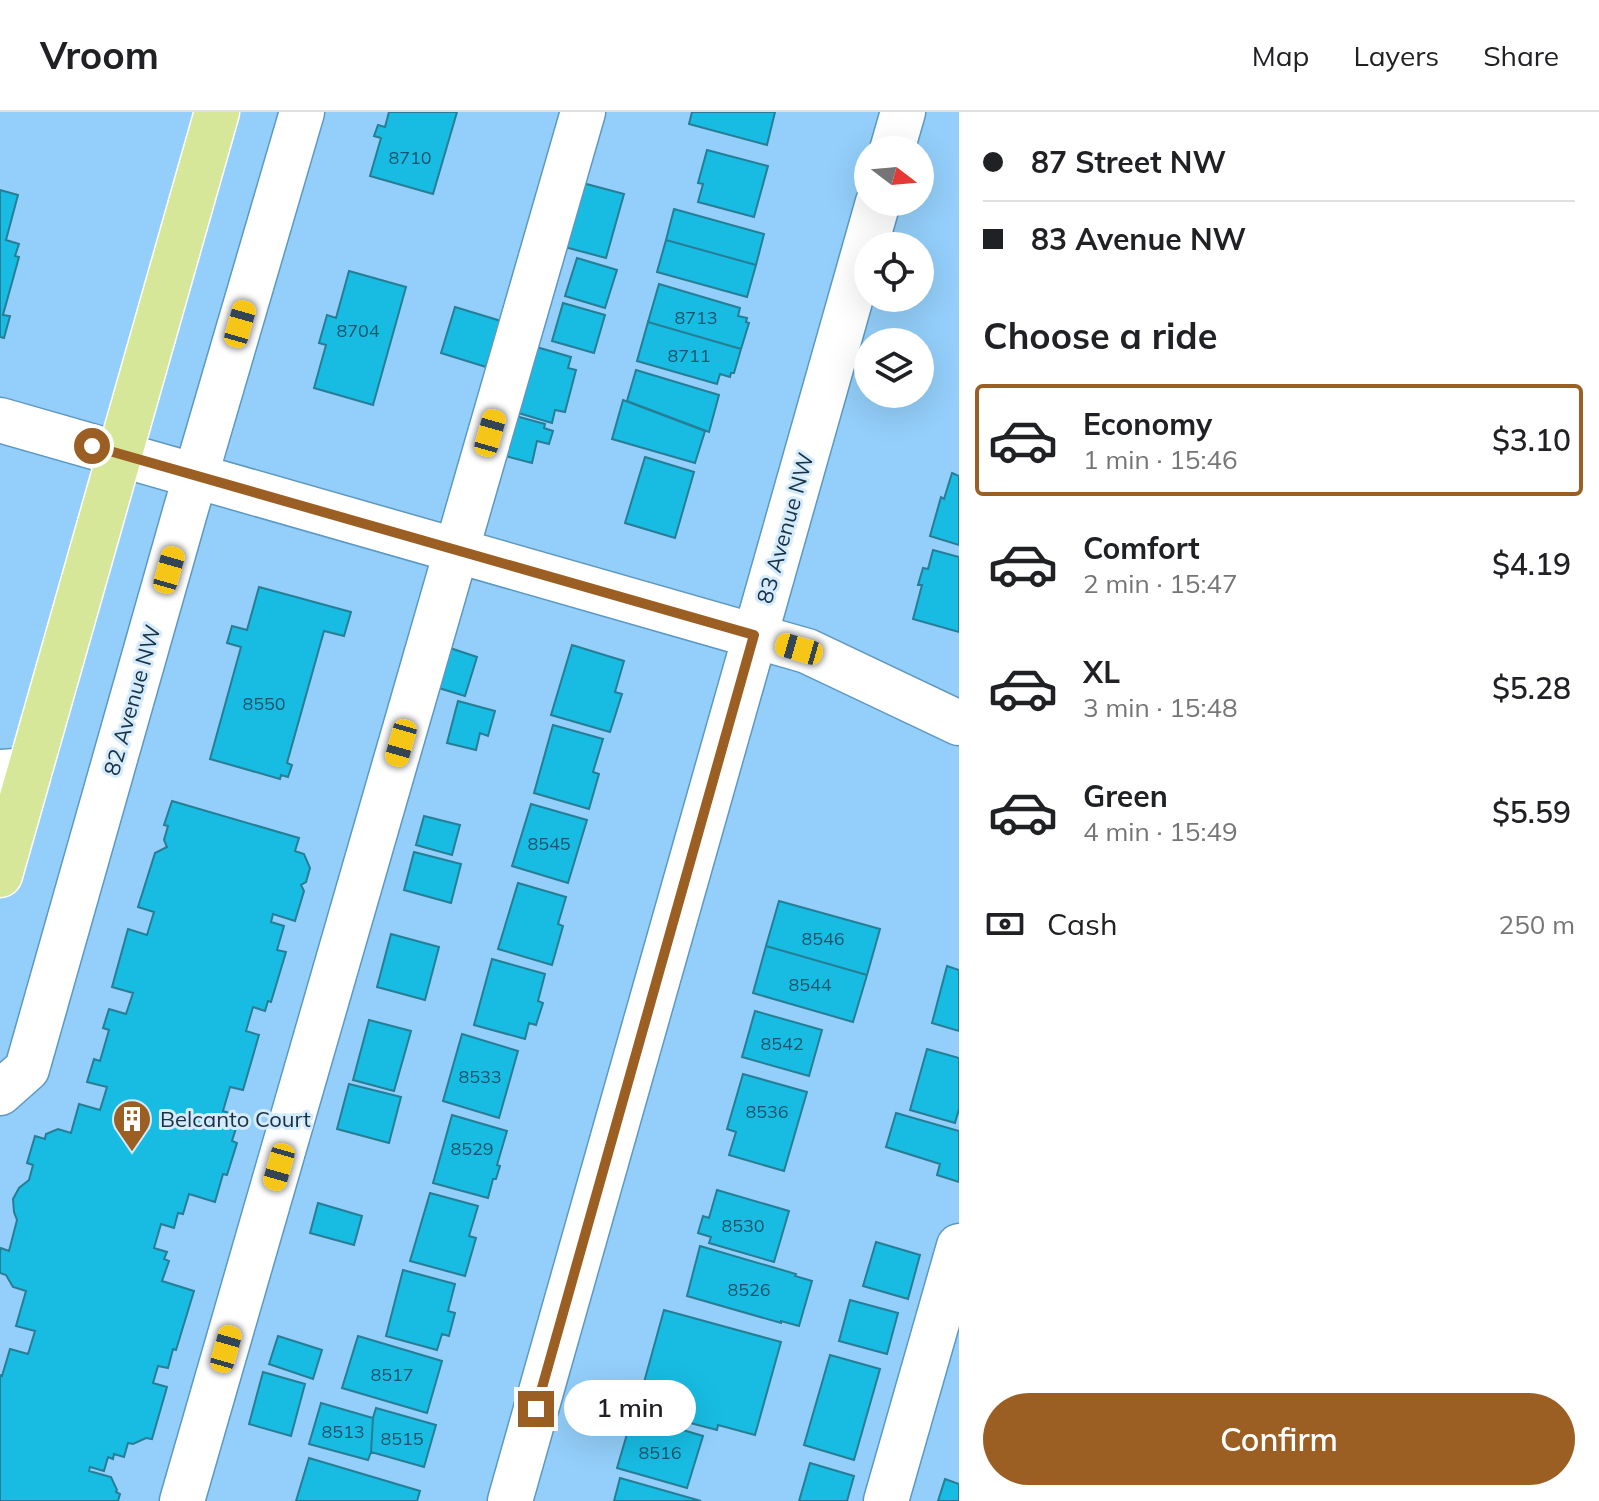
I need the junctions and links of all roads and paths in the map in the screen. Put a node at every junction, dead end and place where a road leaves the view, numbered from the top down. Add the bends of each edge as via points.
1 (217, 112) edge
2 (302, 112) edge
3 (583, 112) edge
4 (903, 112) edge
5 (896, 136) edge
6 (874, 216) edge
7 (0, 420) edge
8 (120, 454) junction
9 (196, 475) junction
10 (457, 550) junction
11 (754, 635) junction
12 (959, 723) edge
13 (15, 771) edge
14 (0, 875) edge
15 (0, 1093) edge
16 (959, 1246) edge
17 (182, 1501) edge
18 (510, 1501) edge
19 (886, 1501) edge

1 - 8 main road
2 - 9 street, 82 Avenue NW
3 - 10 street
4 - 5 street
6 - 11 street, 83 Avenue NW
7 - 8 street
8 - 9 street
8 - 13 main road
9 - 10 street
9 - 15 street, 82 Avenue NW via 27,1069
10 - 11 street
10 - 17 street
11 - 12 street via 807,651
11 - 18 street, 83 Avenue NW
13 - 14 main road
16 - 19 street

